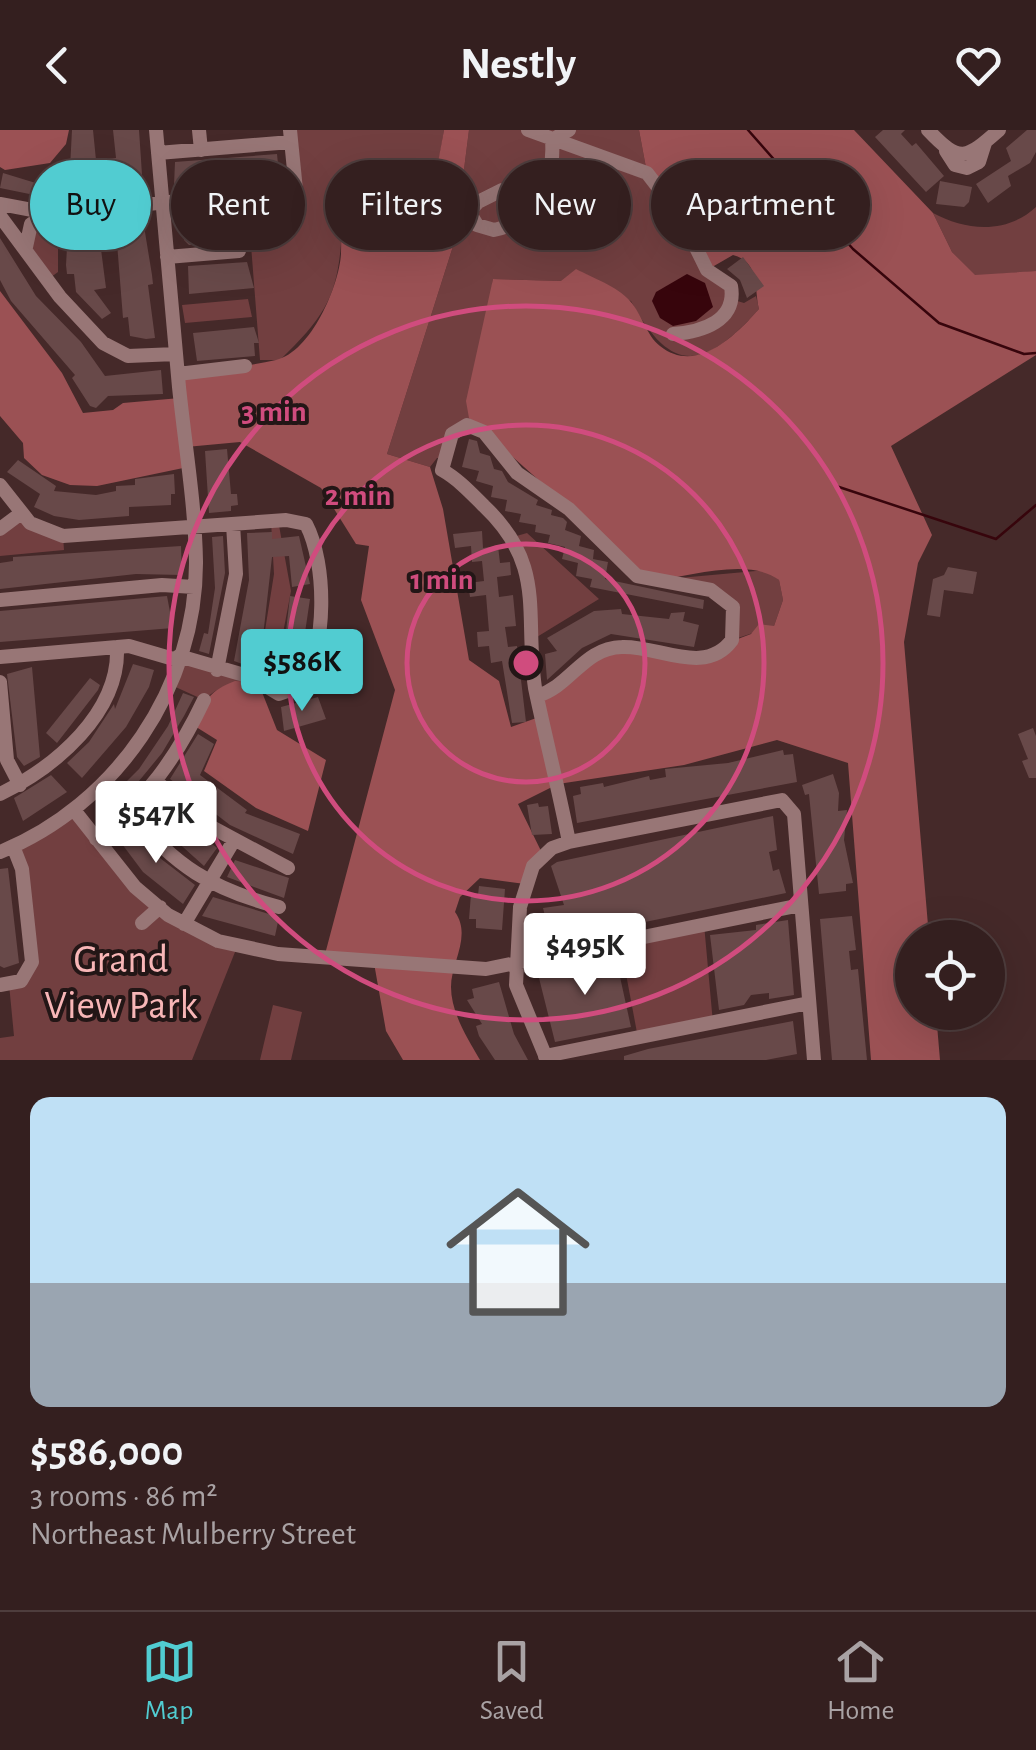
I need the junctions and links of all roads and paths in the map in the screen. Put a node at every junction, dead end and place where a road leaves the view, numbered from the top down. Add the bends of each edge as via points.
1 (156, 130) edge
2 (199, 130) edge
3 (528, 130) edge
4 (570, 130) edge
5 (928, 130) edge
6 (1000, 130) edge
7 (290, 136) edge
8 (552, 140) junction
9 (201, 150) junction
10 (158, 153) junction
11 (553, 160) edge
12 (498, 192) edge
13 (162, 202) junction
14 (151, 203) edge
15 (0, 204) edge
16 (30, 209) edge
17 (0, 216) edge
18 (498, 228) edge
19 (30, 229) edge
20 (26, 247) junction
21 (239, 251) dead end
22 (168, 258) junction
23 (673, 334) dead end
24 (176, 354) junction
25 (245, 366) dead end
26 (178, 374) junction
27 (0, 485) edge
28 (20, 514) junction
29 (234, 524) junction
30 (194, 527) junction
31 (0, 529) edge
32 (194, 586) junction
33 (0, 600) edge
34 (117, 647) junction
35 (0, 657) edge
36 (178, 658) junction
37 (217, 670) junction
38 (0, 682) edge
39 (537, 696) junction
40 (204, 700) dead end
41 (157, 782) junction
42 (20, 784) junction
43 (0, 794) edge
44 (74, 810) junction
45 (130, 812) junction
46 (96, 839) junction
47 (233, 842) junction
48 (570, 842) junction
49 (6, 849) edge
50 (288, 868) dead end
51 (207, 883) junction
52 (801, 905) junction
53 (160, 907) junction
54 (279, 907) dead end
55 (142, 923) dead end
56 (184, 924) junction
57 (516, 962) junction
58 (0, 984) edge
59 (810, 1003) junction
60 (546, 1058) edge
61 (814, 1060) edge

1 - 10 street
2 - 9 street
3 - 8 street
4 - 8 street
5 - 6 street via 962,155
7 - 9 street
7 - 13 street via 296,190
8 - 11 street
8 - 23 street via 648,174 681,216 707,270 731,286 734,300 724,316 694,333
9 - 10 street
10 - 13 street
12 - 18 street via 469,212 478,224
13 - 14 street
13 - 22 street
15 - 16 street
17 - 20 street
19 - 20 street
20 - 24 street via 60,298 112,350 138,358
21 - 22 street
22 - 24 street
24 - 26 street
25 - 26 street
26 - 30 street
27 - 28 street
28 - 30 street via 62,536
28 - 31 street
29 - 30 street
29 - 37 street via 236,574
29 - 37 street via 306,524 319,552 322,592 305,683 279,694 251,677
30 - 32 street
32 - 33 street
32 - 36 street
34 - 35 street
34 - 36 street
34 - 42 street via 118,677 97,713 60,754
36 - 37 street
36 - 44 street via 154,718 130,755
38 - 42 street via 7,760
39 - 39 street via 523,554 489,510 442,470 456,430 467,424 478,427 517,472 568,510 628,570 644,580 711,590 734,608 732,640 713,655 695,659 612,648 582,662 556,690
39 - 48 street
40 - 41 street
41 - 45 street
41 - 47 street
42 - 43 street
44 - 46 street
44 - 49 street
45 - 46 street
45 - 51 street via 169,855
46 - 53 street
47 - 50 street
47 - 51 street
48 - 52 street via 774,800 789,803
48 - 57 street via 533,866 523,890
49 - 58 street via 24,879 32,962 21,981
51 - 54 street
51 - 56 street
52 - 57 street
52 - 59 street
53 - 55 street
53 - 56 street
56 - 57 street via 278,954 474,969
57 - 60 street via 519,997
59 - 60 street
59 - 61 street

